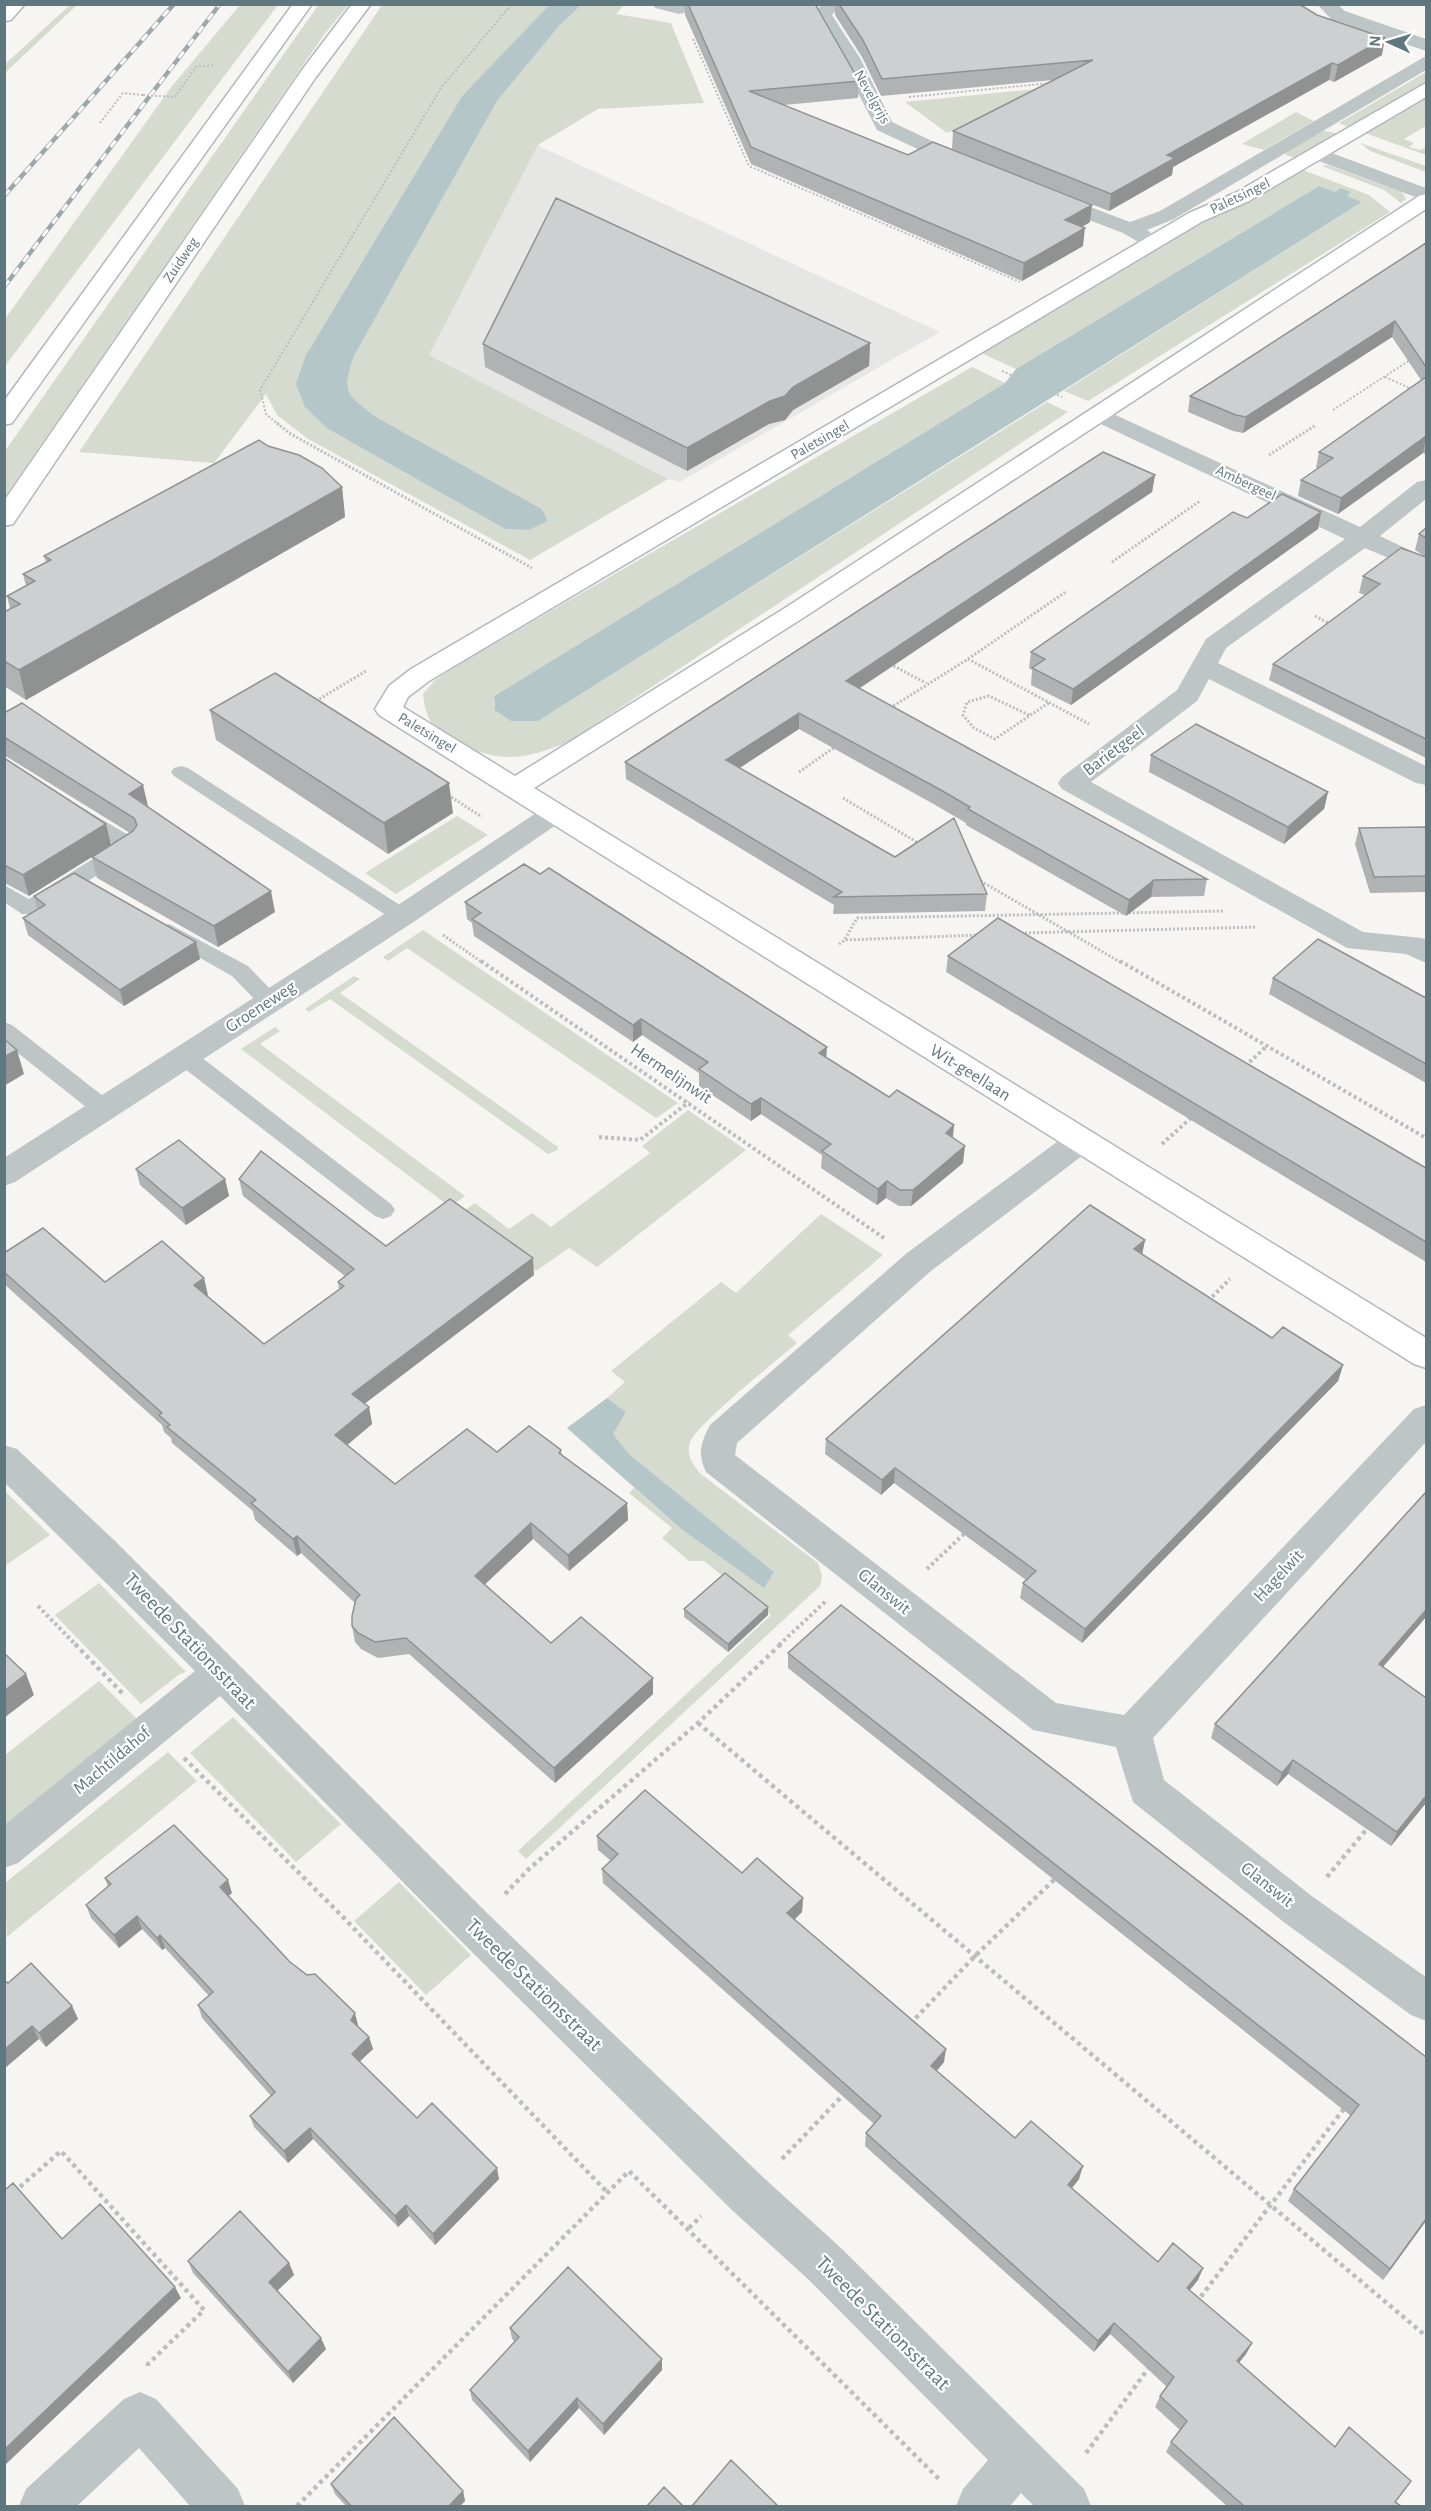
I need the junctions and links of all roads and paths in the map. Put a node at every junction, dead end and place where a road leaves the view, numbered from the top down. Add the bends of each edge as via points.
1 (16, 4) edge
2 (303, 4) edge
3 (362, 4) edge
4 (512, 4) edge
5 (701, 4) edge
6 (1326, 4) edge
7 (830, 5) edge
8 (670, 6) edge
9 (4, 16) edge
10 (1426, 45) edge
11 (1426, 62) edge
12 (191, 74) dead end
13 (1053, 83) edge
14 (1426, 89) edge
15 (870, 99) junction
16 (100, 123) dead end
17 (1327, 148) junction
18 (982, 171) edge
19 (1426, 177) edge
20 (1035, 193) edge
21 (1426, 195) edge
22 (1426, 200) edge
23 (1130, 229) junction
24 (1155, 243) junction
25 (1020, 282) edge
26 (1418, 356) edge
27 (1000, 370) dead end
28 (1384, 377) junction
29 (1416, 391) edge
30 (1072, 401) dead end
31 (1333, 410) dead end
32 (1098, 414) junction
33 (4, 418) edge
34 (1426, 486) edge
35 (4, 519) edge
36 (1362, 538) junction
37 (1426, 567) edge
38 (536, 571) dead end
39 (1067, 591) dead end
40 (1277, 598) junction
41 (1340, 629) edge
42 (968, 659) junction
43 (885, 662) edge
44 (1205, 668) junction
45 (926, 683) junction
46 (1051, 702) junction
47 (887, 711) edge
48 (1029, 715) junction
49 (1123, 743) junction
50 (838, 745) edge
51 (182, 772) dead end
52 (799, 772) dead end
53 (1426, 777) edge
54 (516, 787) junction
55 (843, 798) dead end
56 (62, 801) edge
57 (555, 813) junction
58 (925, 848) edge
59 (976, 878) edge
60 (79, 879) junction
61 (99, 891) edge
62 (4, 892) edge
63 (1281, 901) junction
64 (1037, 915) junction
65 (402, 916) junction
66 (149, 920) edge
67 (1065, 932) junction
68 (1018, 933) edge
69 (984, 935) edge
70 (845, 940) junction
71 (1422, 948) edge
72 (806, 971) junction
73 (269, 1001) junction
74 (4, 1030) edge
75 (1267, 1046) junction
76 (184, 1056) junction
77 (1241, 1070) edge
78 (689, 1102) junction
79 (104, 1109) junction
80 (1199, 1110) edge
81 (599, 1137) dead end
82 (1426, 1138) edge
83 (1080, 1141) junction
84 (1131, 1173) junction
85 (4, 1174) edge
86 (383, 1210) dead end
87 (1258, 1252) junction
88 (920, 1262) junction
89 (1207, 1302) edge
90 (1426, 1355) edge
91 (1426, 1419) edge
92 (4, 1459) edge
93 (969, 1529) edge
94 (857, 1570) junction
95 (894, 1600) junction
96 (38, 1606) dead end
97 (220, 1673) junction
98 (698, 1723) junction
99 (154, 1727) junction
100 (1132, 1733) junction
101 (1374, 1820) edge
102 (4, 1850) edge
103 (1061, 1873) edge
104 (1299, 1910) junction
105 (474, 1927) junction
106 (975, 1956) junction
107 (1426, 2001) edge
108 (902, 2032) edge
109 (854, 2084) edge
110 (1348, 2104) edge
111 (607, 2192) junction
112 (749, 2195) junction
113 (4, 2201) edge
114 (1270, 2204) junction
115 (688, 2228) junction
116 (1194, 2307) edge
117 (1426, 2336) edge
118 (1152, 2363) edge
119 (140, 2415) junction
120 (1019, 2459) junction
121 (962, 2495) edge
122 (1061, 2500) edge
123 (43, 2506) edge
124 (221, 2506) edge
125 (297, 2506) edge

1 - 9 main road
2 - 33 main road
3 - 35 main road, Zuidweg via 309,74
4 - 38 path via 441,88 260,390 266,414 289,433
5 - 8 street
6 - 10 street via 1338,15
7 - 15 street, Nevelgrijs via 822,14
8 - 25 path via 749,166
11 - 23 street, Paletsingel via 1167,215
12 - 16 path, bridge via 175,97 123,93
13 - 15 path
14 - 17 main road, Paletsingel
15 - 18 street, Nevelgrijs via 885,126
17 - 19 street
17 - 21 street
17 - 24 main road, Paletsingel
20 - 23 street
22 - 32 main road
23 - 24 street
24 - 54 main road, Paletsingel via 420,675 398,692 388,709
26 - 28 path
27 - 30 path
28 - 29 path
28 - 31 path
32 - 36 street, Ambergeel
32 - 54 main road via 794,613
34 - 36 street, Barietgeel
36 - 37 street, Ambergeel
36 - 40 street, Barietgeel
39 - 42 path
40 - 41 path
40 - 44 street, Barietgeel via 1215,644
42 - 45 path
42 - 46 path
43 - 45 path
44 - 49 street, Barietgeel via 1188,695
44 - 53 street
45 - 47 path
46 - 48 path
46 - 49 path
48 - 48 path via 995,739 974,728 963,715 967,702 989,696
49 - 63 street, Barietgeel via 1072,783
50 - 52 path
51 - 65 lane
54 - 57 main road, Wit-geellaan
55 - 58 path
56 - 60 lane via 130,845
57 - 65 street, Groeneweg
57 - 72 main road, Wit-geellaan
59 - 64 path
60 - 61 lane
60 - 62 lane via 29,909
63 - 64 path via 1252,910
63 - 67 path via 1251,929
63 - 71 street, Barietgeel via 1358,941
64 - 67 path
64 - 70 path via 857,918
65 - 73 street, Groeneweg
65 - 78 path, Hermelijnwit via 433,928
66 - 73 lane via 240,972
67 - 68 path
67 - 75 path
69 - 70 path
70 - 72 path
72 - 83 main road, Wit-geellaan
73 - 76 street, Groeneweg
74 - 79 lane
75 - 77 path
75 - 82 path
76 - 79 street, Groeneweg
76 - 86 lane
78 - 81 path via 640,1140
78 - 88 path, Hermelijnwit
79 - 85 street, Groeneweg
80 - 84 path
83 - 84 main road, Wit-geellaan
83 - 88 street, Glanswit
84 - 87 main road, Wit-geellaan
87 - 89 path
87 - 90 main road, Wit-geellaan
88 - 94 street, Glanswit via 722,1435 717,1450 719,1462
91 - 100 street, Hagelwit
92 - 97 street, Tweede Stationsstraat
93 - 95 path
94 - 95 street, Glanswit
94 - 98 path
95 - 100 street, Glanswit via 1047,1718
96 - 99 path
97 - 99 street, Machtildahof
97 - 105 street, Tweede Stationsstraat
98 - 105 path via 530,1868
98 - 106 path
99 - 102 street, Machtildahof
99 - 111 path
100 - 104 street, Glanswit via 1147,1790
101 - 104 path
103 - 106 path
104 - 107 street, Glanswit
105 - 112 street, Tweede Stationsstraat
106 - 108 path
106 - 114 path
109 - 112 path
110 - 114 path
111 - 115 path via 629,2171
111 - 125 path
112 - 115 path via 718,2200
112 - 120 street, Tweede Stationsstraat via 825,2264
113 - 119 path via 61,2151 204,2310 148,2364
114 - 116 path
114 - 117 path
115 - 121 path
118 - 122 path
119 - 123 street
119 - 124 street
120 - 121 street
120 - 122 street, Tweede Stationsstraat

